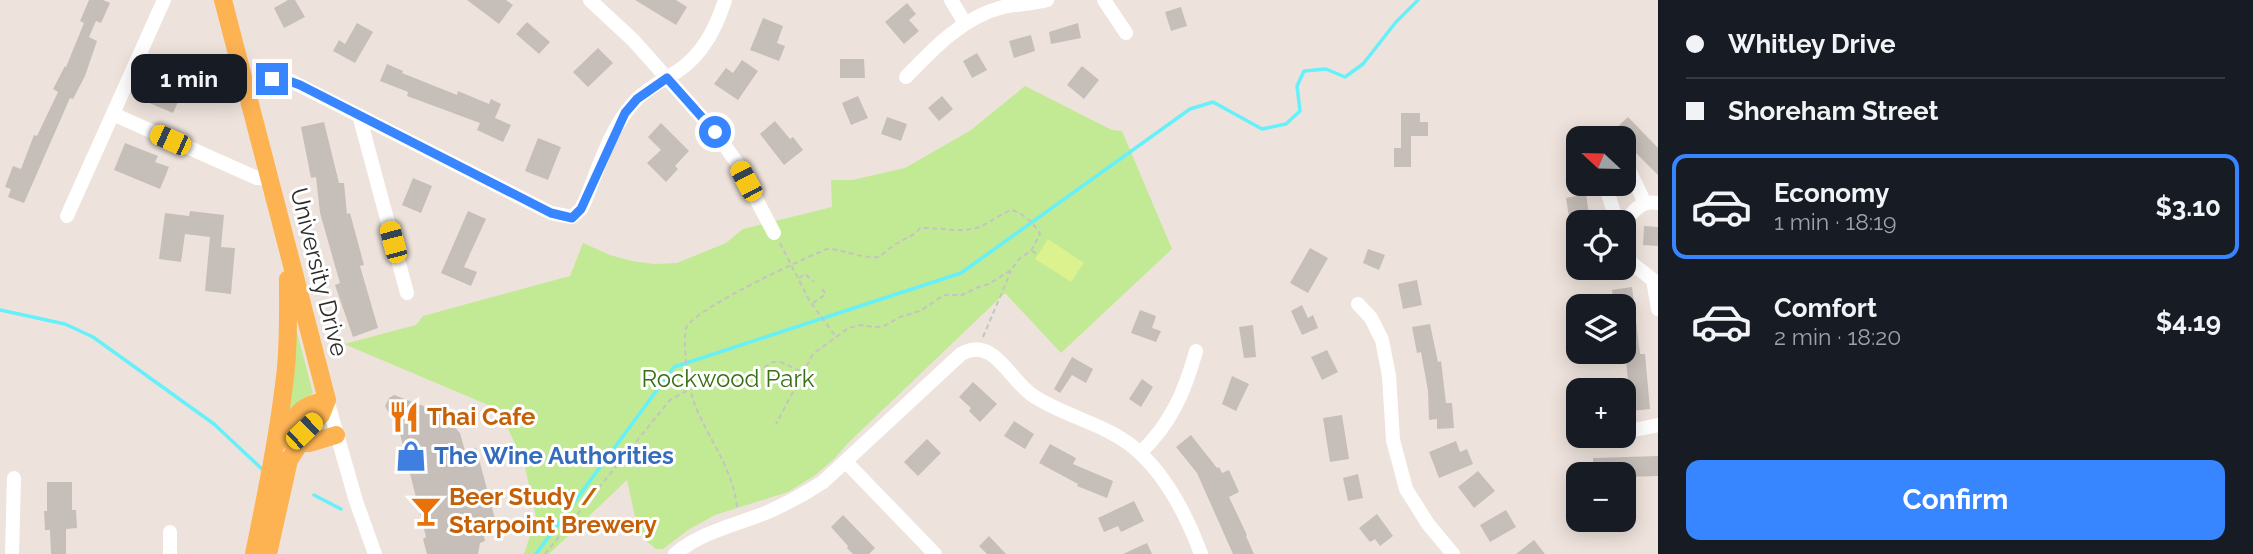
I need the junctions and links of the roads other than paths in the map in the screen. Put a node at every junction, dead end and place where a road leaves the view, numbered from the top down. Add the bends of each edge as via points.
1 (164, 0) edge
2 (223, 0) edge
3 (590, 0) edge
4 (725, 0) edge
5 (951, 0) edge
6 (1047, 0) edge
7 (1104, 0) edge
8 (965, 23) junction
9 (1126, 33) dead end
10 (906, 77) dead end
11 (667, 78) junction
12 (244, 82) junction
13 (113, 114) junction
14 (359, 115) junction
15 (270, 179) junction
16 (1636, 180) edge
17 (1652, 203) edge
18 (1633, 210) edge
19 (67, 216) dead end
20 (774, 233) road end
21 (287, 248) junction
22 (1636, 267) edge
23 (407, 293) dead end
24 (1358, 304) dead end
25 (1658, 309) edge
26 (1196, 351) dead end
27 (327, 400) junction
28 (1658, 425) edge
29 (1636, 430) edge
30 (336, 435) junction
31 (300, 443) junction
32 (274, 449) junction
33 (1140, 453) junction
34 (846, 462) junction
35 (14, 478) dead end
36 (170, 532) dead end
37 (12, 554) edge
38 (170, 554) edge
39 (254, 554) edge
40 (268, 554) edge
41 (375, 554) edge
42 (675, 554) edge
43 (935, 554) edge
44 (1201, 554) edge
45 (1453, 554) edge

1 - 13 street
2 - 12 main road, University Drive
3 - 11 street
4 - 11 street via 702,48
5 - 8 street
6 - 8 street via 1004,7
7 - 9 street
8 - 10 street
11 - 14 street via 625,113 585,201 572,218 551,213
11 - 20 street via 737,163
12 - 14 street via 281,78
12 - 15 main road, University Drive
13 - 15 street via 257,178
13 - 19 street
14 - 23 street
15 - 21 main road, University Drive
16 - 17 street
17 - 18 street
21 - 27 main road, University Drive
21 - 32 main road via 287,349
22 - 25 street via 1653,280
24 - 45 street via 1382,340 1393,440 1406,489
26 - 33 street via 1177,408
27 - 30 street, University Drive
27 - 31 main road
27 - 32 main road via 299,410
28 - 29 street
30 - 31 main road
30 - 41 street, University Drive
31 - 40 main road via 286,468
32 - 39 main road
33 - 34 street via 1105,429 1046,404 993,355 976,348 961,354
33 - 44 street via 1168,487
34 - 42 street via 801,496 698,538
34 - 43 street
35 - 37 street
36 - 38 street

